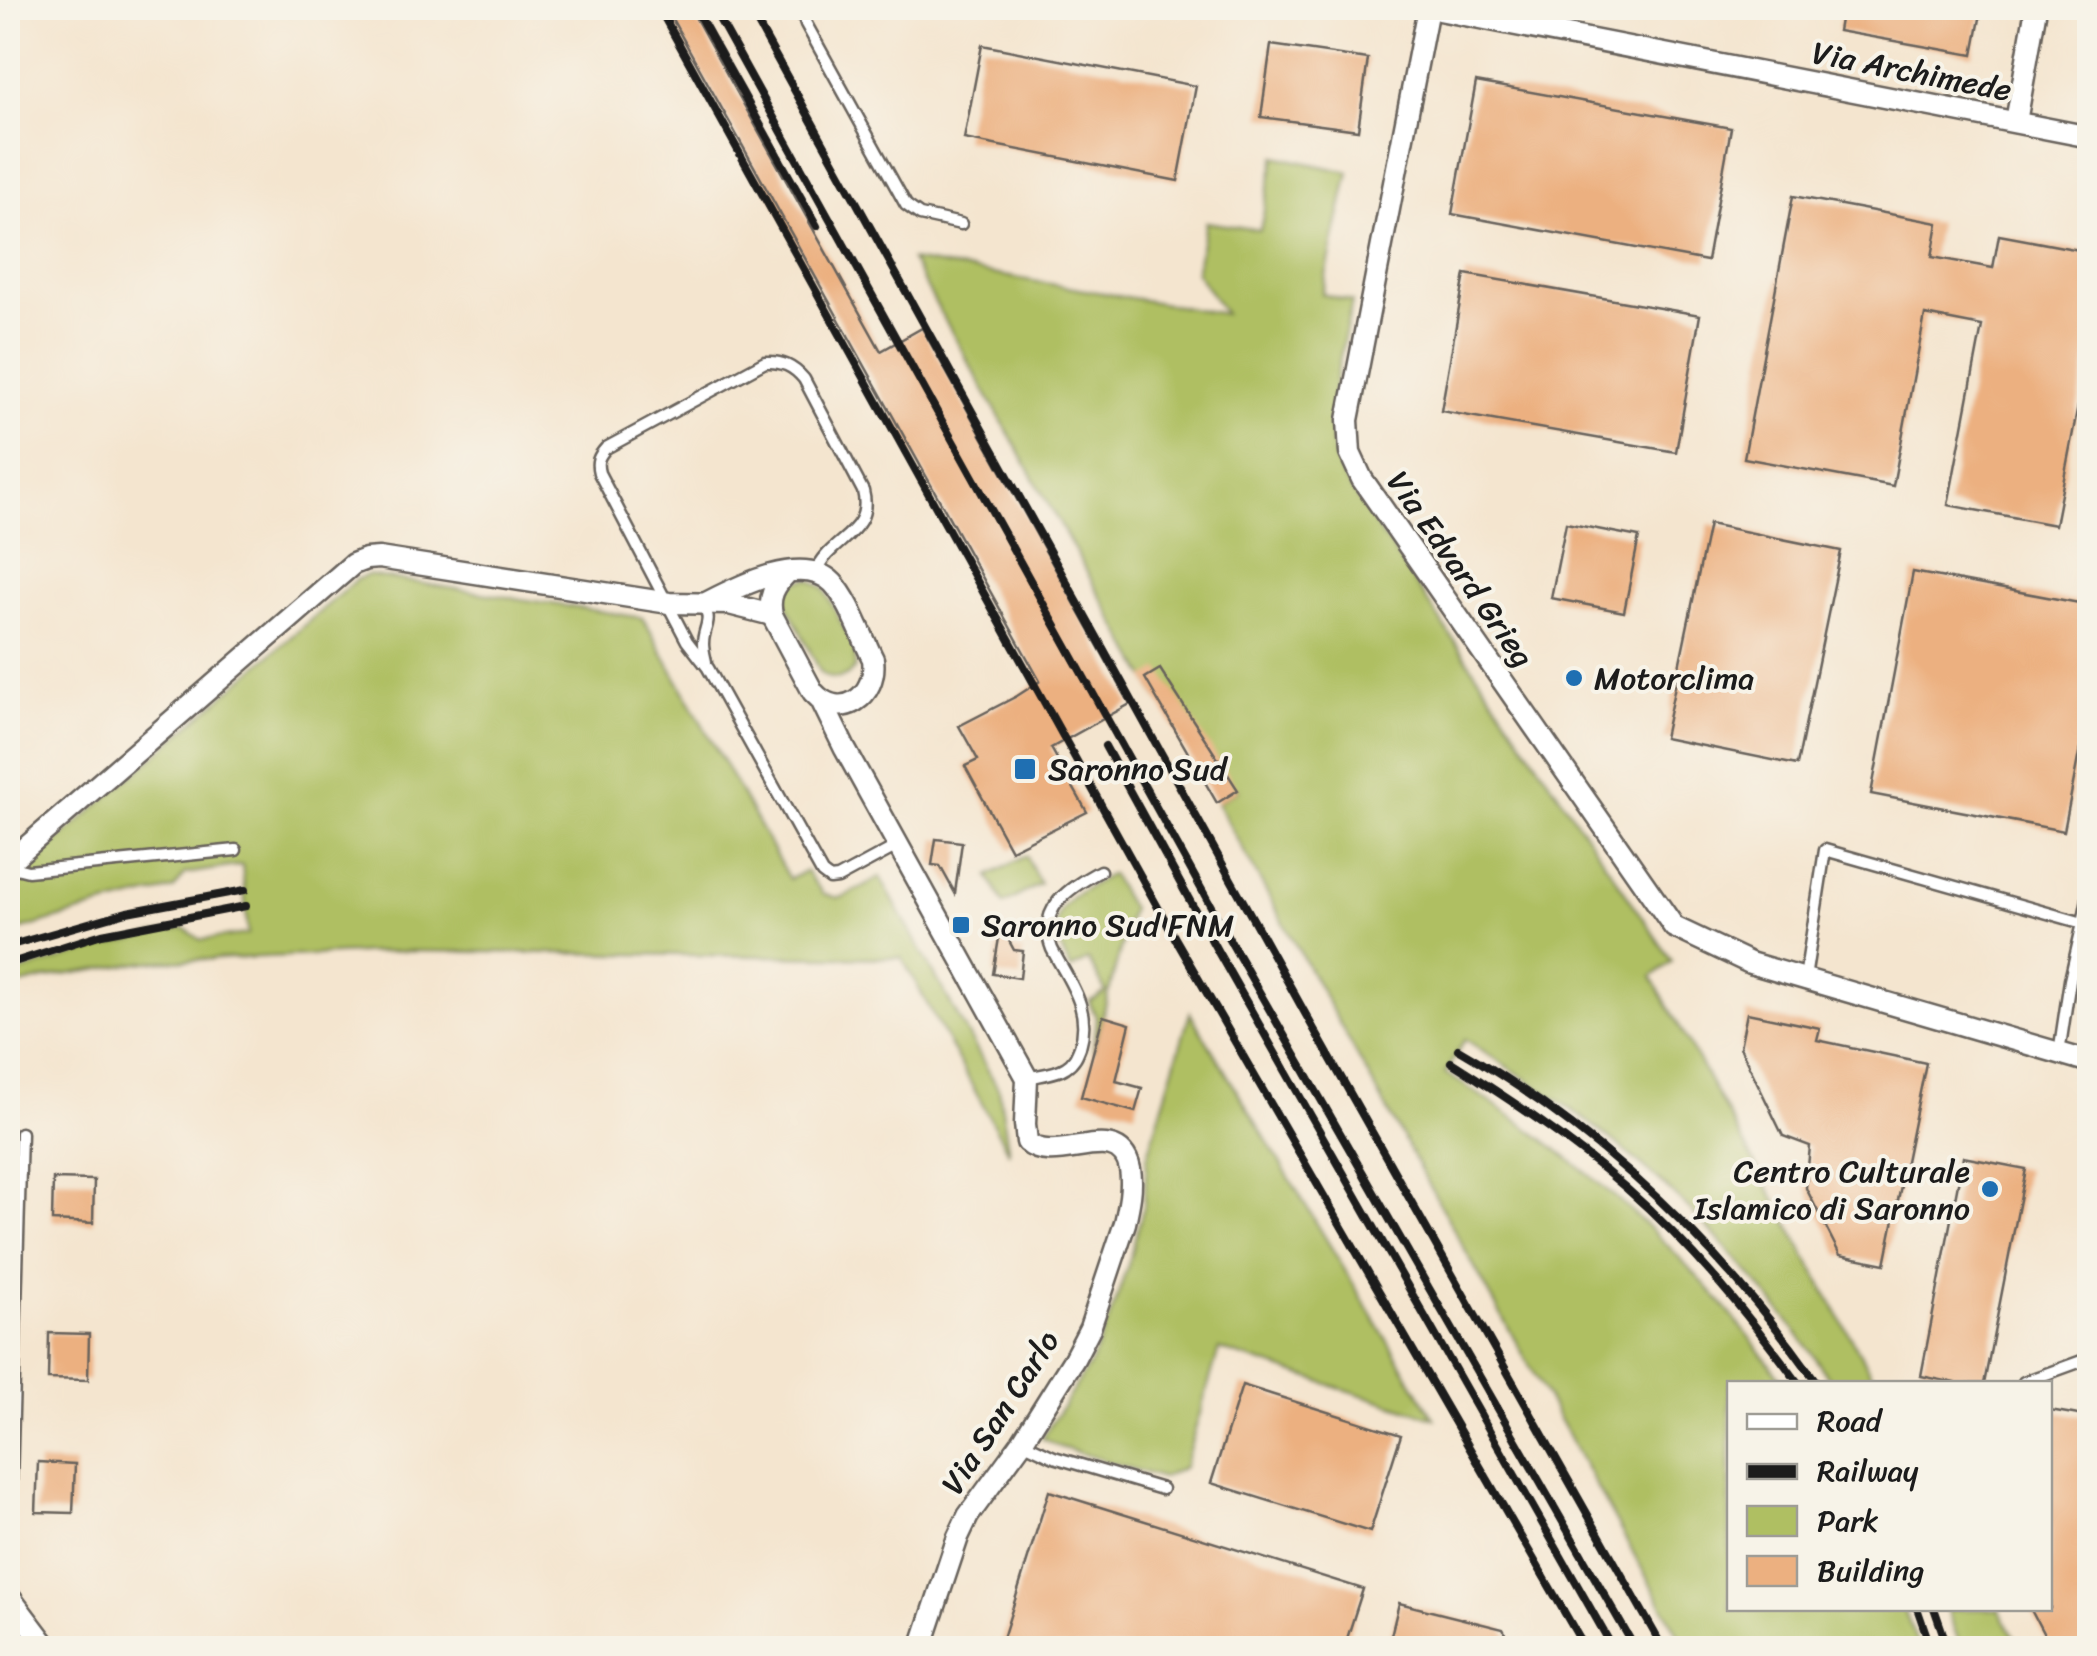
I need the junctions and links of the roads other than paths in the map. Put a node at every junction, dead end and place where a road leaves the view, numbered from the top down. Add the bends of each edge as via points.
1 (801, 8) edge
2 (1428, 8) edge
3 (2036, 8) edge
4 (2016, 122) junction
5 (2090, 136) edge
6 (961, 224) dead end
7 (816, 572) junction
8 (787, 573) junction
9 (668, 604) junction
10 (709, 607) junction
11 (772, 616) junction
12 (708, 668) junction
13 (861, 698) junction
14 (822, 702) junction
15 (845, 749) junction
16 (899, 846) junction
17 (236, 850) dead end
18 (8, 864) edge
19 (1100, 871) dead end
20 (2090, 889) edge
21 (2084, 923) junction
22 (1805, 979) junction
23 (2058, 1053) junction
24 (2090, 1062) edge
25 (1028, 1078) junction
26 (21, 1133) dead end
27 (2090, 1358) edge
28 (2027, 1381) edge
29 (1022, 1442) junction
30 (1162, 1489) dead end
31 (8, 1535) edge
32 (8, 1595) edge
33 (48, 1648) edge
34 (921, 1648) edge

1 - 6 lane via 906,204 920,215
2 - 4 street, Via Archimede
2 - 22 street, Via Edvard Grieg via 1351,399 1350,453 1674,928 1750,963
3 - 4 street
4 - 5 street, Via Archimede
7 - 8 street
7 - 9 lane via 860,524 863,491 804,379 786,364 765,362 599,456 600,473
7 - 13 street via 836,586 873,659
8 - 10 street via 739,587
8 - 11 street via 773,590
9 - 10 street
9 - 12 lane
9 - 18 street via 378,558 353,564
10 - 11 street via 746,607
10 - 12 lane via 703,644
11 - 14 street
12 - 16 lane via 824,876 838,878
13 - 14 street via 834,706
13 - 15 street
14 - 15 street
15 - 16 street
16 - 25 street
17 - 18 lane via 28,871
19 - 25 lane via 1061,896 1049,924 1049,941 1084,1014 1079,1051 1063,1069
20 - 21 lane
21 - 22 lane via 1824,850
21 - 23 lane
22 - 23 street, Via Edvard Grieg
23 - 24 street, Via Edvard Grieg
25 - 29 street, Via San Carlo via 1025,1134 1032,1147 1118,1148 1132,1188 1090,1328
26 - 31 lane
27 - 28 lane
29 - 30 lane
29 - 34 street, Via San Carlo via 963,1526
32 - 33 street

